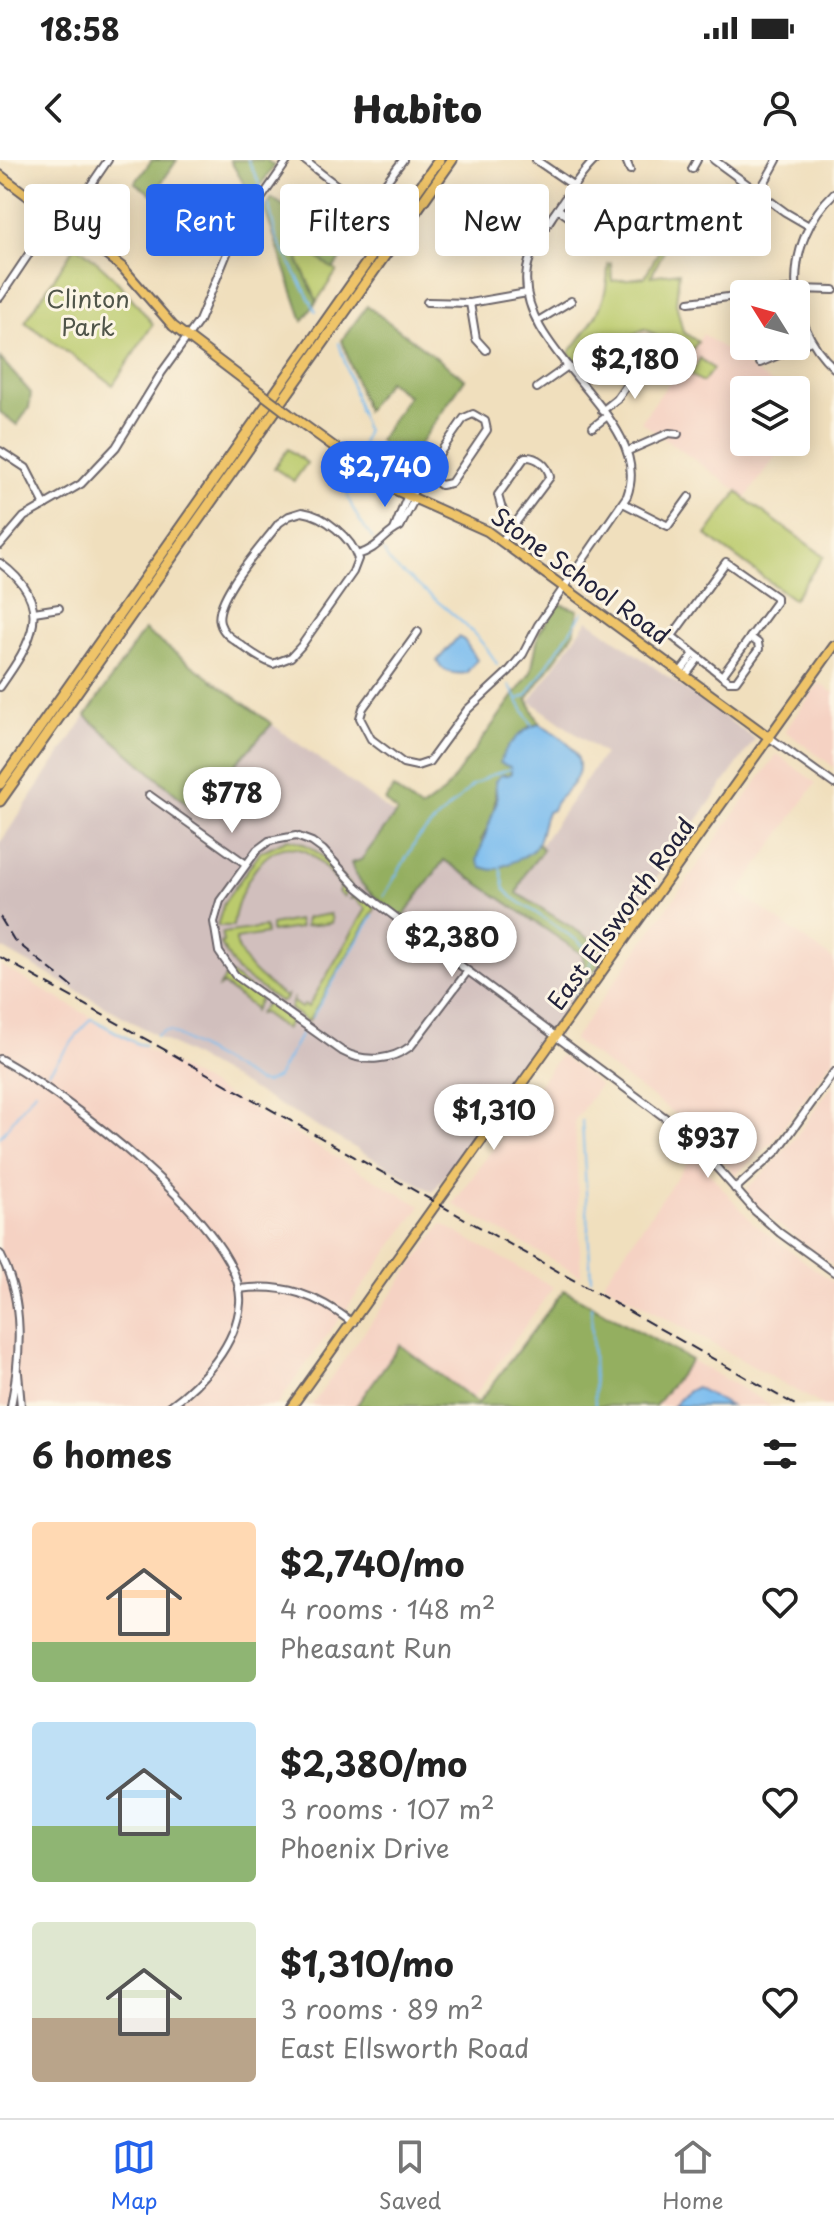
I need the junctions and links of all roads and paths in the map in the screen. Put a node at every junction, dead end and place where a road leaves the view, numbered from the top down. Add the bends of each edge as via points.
1 (108, 160) edge
2 (288, 160) edge
3 (304, 160) edge
4 (403, 160) edge
5 (439, 160) edge
6 (452, 160) edge
7 (536, 160) edge
8 (595, 160) edge
9 (626, 160) edge
10 (697, 160) edge
11 (714, 160) edge
12 (777, 160) edge
13 (692, 169) dead end
14 (630, 170) dead end
15 (0, 175) edge
16 (92, 184) edge
17 (571, 184) edge
18 (576, 184) edge
19 (746, 184) edge
20 (763, 184) edge
21 (24, 192) edge
22 (834, 194) edge
23 (565, 199) edge
24 (771, 201) edge
25 (558, 209) junction
26 (565, 214) edge
27 (549, 222) edge
28 (809, 226) junction
29 (28, 256) edge
30 (108, 256) edge
31 (532, 256) edge
32 (797, 280) edge
33 (810, 289) edge
34 (834, 290) edge
35 (527, 293) junction
36 (0, 297) edge
37 (730, 297) edge
38 (571, 301) dead end
39 (427, 302) dead end
40 (689, 302) dead end
41 (470, 303) junction
42 (538, 321) junction
43 (187, 338) junction
44 (811, 341) joint
45 (486, 350) dead end
46 (760, 363) dead end
47 (641, 365) dead end
48 (568, 366) junction
49 (834, 368) edge
50 (537, 388) dead end
51 (604, 414) junction
52 (593, 427) dead end
53 (678, 434) dead end
54 (0, 451) edge
55 (628, 451) junction
56 (426, 475) junction
57 (689, 497) dead end
58 (410, 498) junction
59 (623, 503) junction
60 (45, 505) junction
61 (512, 528) junction
62 (502, 541) junction
63 (0, 545) edge
64 (357, 555) junction
65 (0, 563) edge
66 (566, 587) junction
67 (59, 608) dead end
68 (34, 612) junction
69 (418, 632) dead end
70 (750, 637) junction
71 (834, 646) edge
72 (696, 657) junction
73 (684, 673) junction
74 (722, 676) junction
75 (0, 687) edge
76 (770, 738) junction
77 (0, 784) edge
78 (834, 784) edge
79 (149, 795) dead end
80 (0, 801) edge
81 (246, 864) junction
82 (467, 972) junction
83 (555, 1038) junction
84 (0, 1059) edge
85 (834, 1072) edge
86 (735, 1189) junction
87 (0, 1254) edge
88 (834, 1272) edge
89 (239, 1289) junction
90 (353, 1323) junction
91 (17, 1370) junction
92 (11, 1406) edge
93 (21, 1406) edge
94 (170, 1406) edge
95 (292, 1406) edge

1 - 16 street
2 - 43 street via 233,239 206,307
3 - 4 street via 365,200 374,198
5 - 77 highway
6 - 80 highway
7 - 17 street
8 - 18 street
9 - 14 street
10 - 13 street
11 - 19 street
12 - 20 street
15 - 21 main road, Stone School Road
22 - 28 street
23 - 25 street
24 - 28 street
25 - 26 street
25 - 27 street
28 - 32 street
29 - 36 street
30 - 43 main road, Stone School Road
31 - 35 street
33 - 34 street
35 - 41 street
35 - 42 street
37 - 40 street
38 - 42 street
39 - 41 street
41 - 45 street via 476,339
42 - 48 street
43 - 58 main road, Stone School Road, bridge
43 - 60 street via 108,458 81,484
44 - 46 street
44 - 49 street
47 - 51 street
48 - 50 street
48 - 51 street
51 - 52 street
51 - 55 street
53 - 55 street
54 - 60 street via 26,468
55 - 59 street via 631,478
56 - 56 street via 441,485 451,483 487,430 485,421 467,416
56 - 58 street
57 - 59 street via 668,526
58 - 62 main road, Stone School Road via 469,520
58 - 64 street via 402,524 376,547
59 - 66 street
60 - 63 street via 24,517
61 - 61 street via 550,477 548,468 530,456 498,495
61 - 62 street
62 - 66 main road, Stone School Road
64 - 64 street via 353,572 301,646 284,661 261,660 222,629 219,612 227,593 289,516 302,512 317,517 348,540
65 - 68 street via 25,587
66 - 69 street via 516,663 467,710 429,762 417,766 403,763 371,739 360,718
66 - 73 main road, Stone School Road
67 - 68 street
68 - 75 street via 30,642
70 - 72 street via 776,597 726,562 673,633 673,640
70 - 74 street
70 - 74 street via 759,649 736,681
71 - 76 main road, East Ellsworth Road
72 - 73 street
72 - 74 street
73 - 76 main road, Stone School Road
76 - 78 street, Stone School Road
76 - 83 main road, East Ellsworth Road
79 - 81 street
81 - 82 street via 269,841 296,836 312,842 356,886
81 - 82 street via 220,901 214,922 222,959 235,975 350,1055 377,1059 405,1050
82 - 83 street
83 - 86 street via 687,1134
83 - 90 main road, East Ellsworth Road
84 - 89 street via 83,1113 151,1170 228,1256
85 - 86 street via 778,1150
86 - 88 street via 780,1233
87 - 91 street via 18,1305
89 - 90 street via 302,1293
89 - 94 street via 237,1317 221,1352
90 - 95 main road, East Ellsworth Road
91 - 92 street
91 - 93 street

